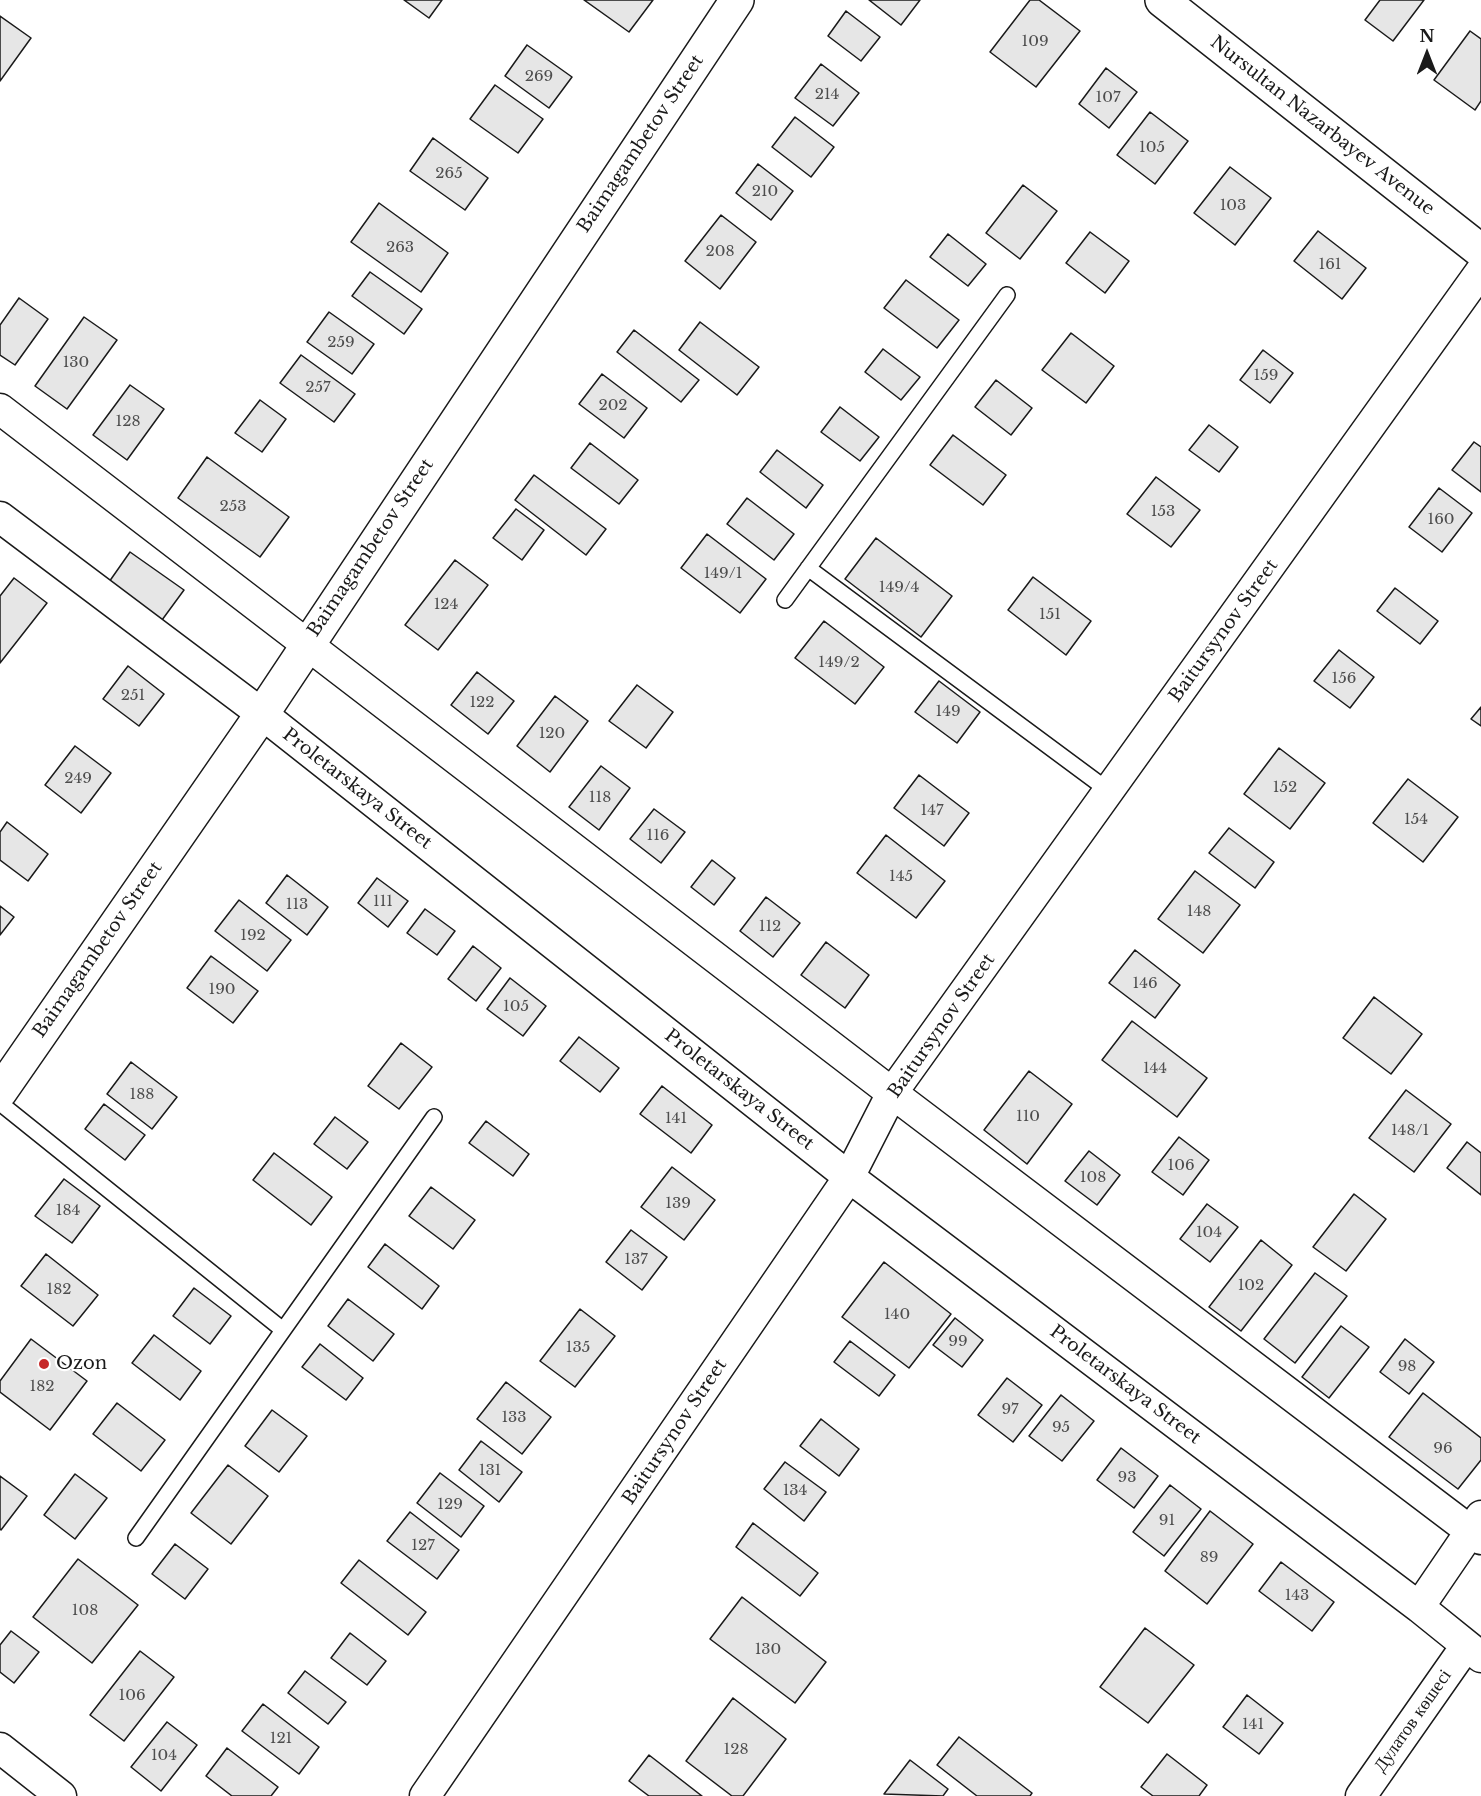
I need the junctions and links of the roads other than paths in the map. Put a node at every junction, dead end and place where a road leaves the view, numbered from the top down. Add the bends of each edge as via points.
1 (737, 0) edge
2 (1162, 0) edge
3 (1481, 251) edge
4 (1481, 271) edge
5 (1007, 295) dead end
6 (0, 409) edge
7 (0, 517) edge
8 (808, 568) junction
9 (785, 600) dead end
10 (307, 645) junction
11 (262, 714) junction
12 (1109, 791) junction
13 (0, 1092) edge
14 (892, 1094) junction
15 (0, 1103) edge
16 (434, 1117) dead end
17 (849, 1177) junction
18 (283, 1330) junction
19 (1477, 1529) edge
20 (136, 1538) dead end
21 (1419, 1607) junction
22 (1473, 1652) edge
23 (0, 1748) edge
24 (61, 1796) edge
25 (425, 1796) edge
26 (1361, 1796) edge

1 - 10 main road, Baimagambetov Street
2 - 3 main road, Nursultan Nazarbayev Avenue
4 - 12 street, Baitursynov Street
5 - 8 lane
6 - 10 street
7 - 11 street, Proletarskaya Street
8 - 9 lane
8 - 12 lane
10 - 11 main road, Baimagambetov Street
10 - 14 street
11 - 13 main road, Baimagambetov Street
11 - 17 street, Proletarskaya Street
12 - 14 street, Baitursynov Street
14 - 17 street, Baitursynov Street
14 - 19 street
15 - 18 lane
16 - 18 lane
17 - 21 street, Proletarskaya Street
17 - 25 street, Baitursynov Street
18 - 20 lane
19 - 21 street
21 - 22 street, Proletarskaya Street
22 - 26 street, Дулатов көшесі
23 - 24 street

